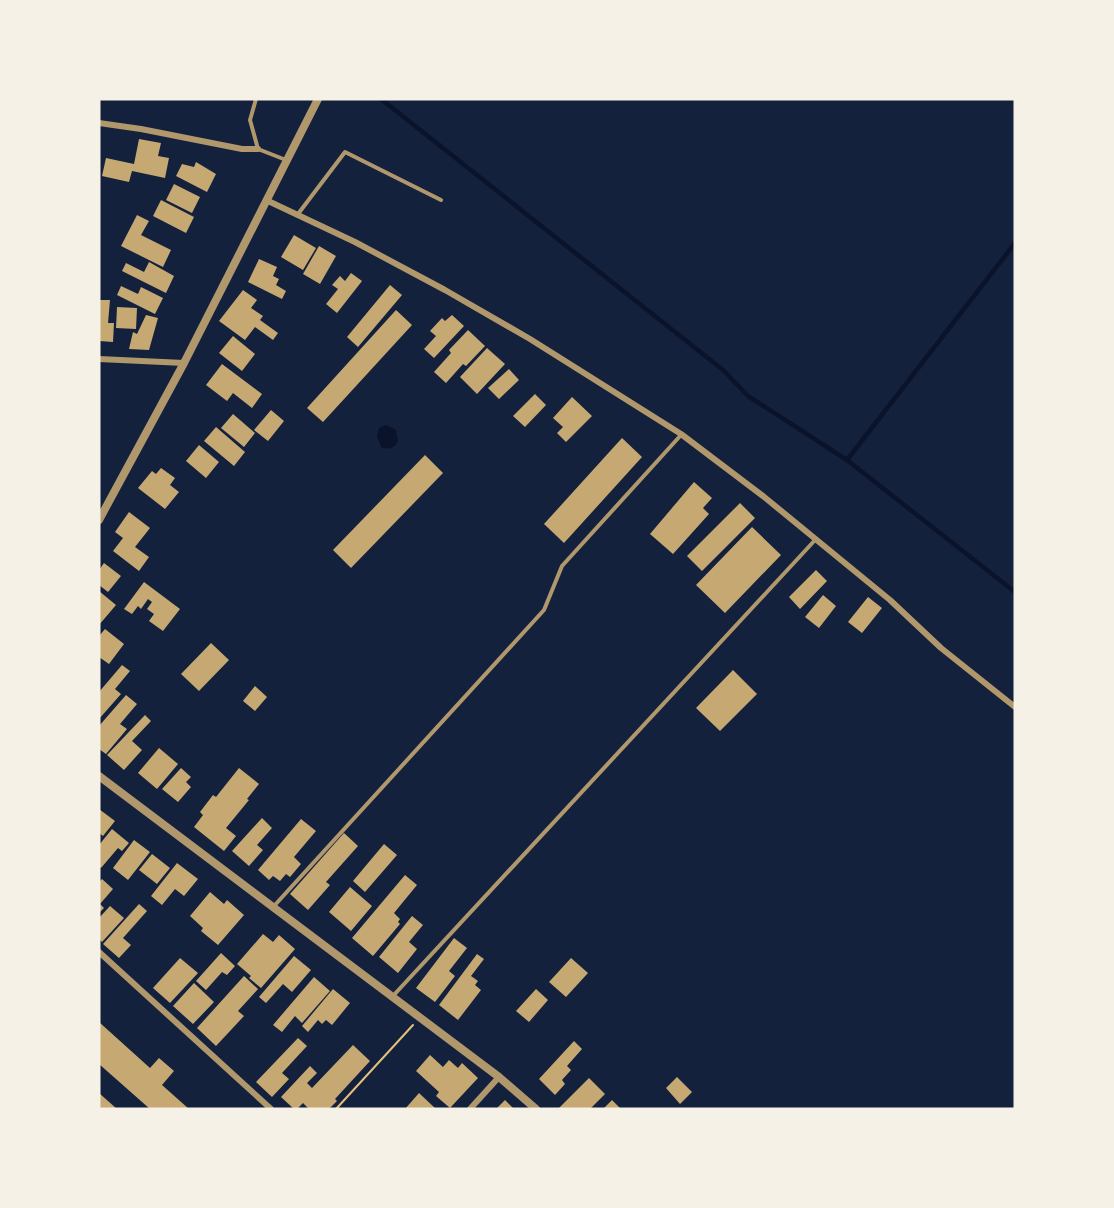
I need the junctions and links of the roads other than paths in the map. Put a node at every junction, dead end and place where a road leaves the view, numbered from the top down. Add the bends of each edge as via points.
1 (256, 99) edge
2 (318, 99) edge
3 (99, 123) edge
4 (258, 150) junction
5 (286, 161) junction
6 (441, 200) dead end
7 (266, 201) junction
8 (297, 215) junction
9 (99, 359) edge
10 (184, 363) junction
11 (681, 434) junction
12 (99, 520) edge
13 (816, 539) junction
14 (1015, 707) edge
15 (99, 776) edge
16 (273, 907) junction
17 (99, 952) edge
18 (392, 997) junction
19 (499, 1077) junction
20 (271, 1109) edge
21 (470, 1109) edge
22 (536, 1109) edge

1 - 4 lane via 249,120
2 - 5 street
3 - 4 street
4 - 5 lane
5 - 7 street
6 - 8 lane via 345,152
7 - 8 street
7 - 10 street
8 - 11 street via 355,242 530,339
9 - 10 street
10 - 12 street
11 - 13 street
11 - 16 lane via 562,566 544,610
13 - 14 street via 890,600 940,648
13 - 18 lane
15 - 16 street
16 - 18 street
17 - 20 street
18 - 19 street
19 - 21 street
19 - 22 street

